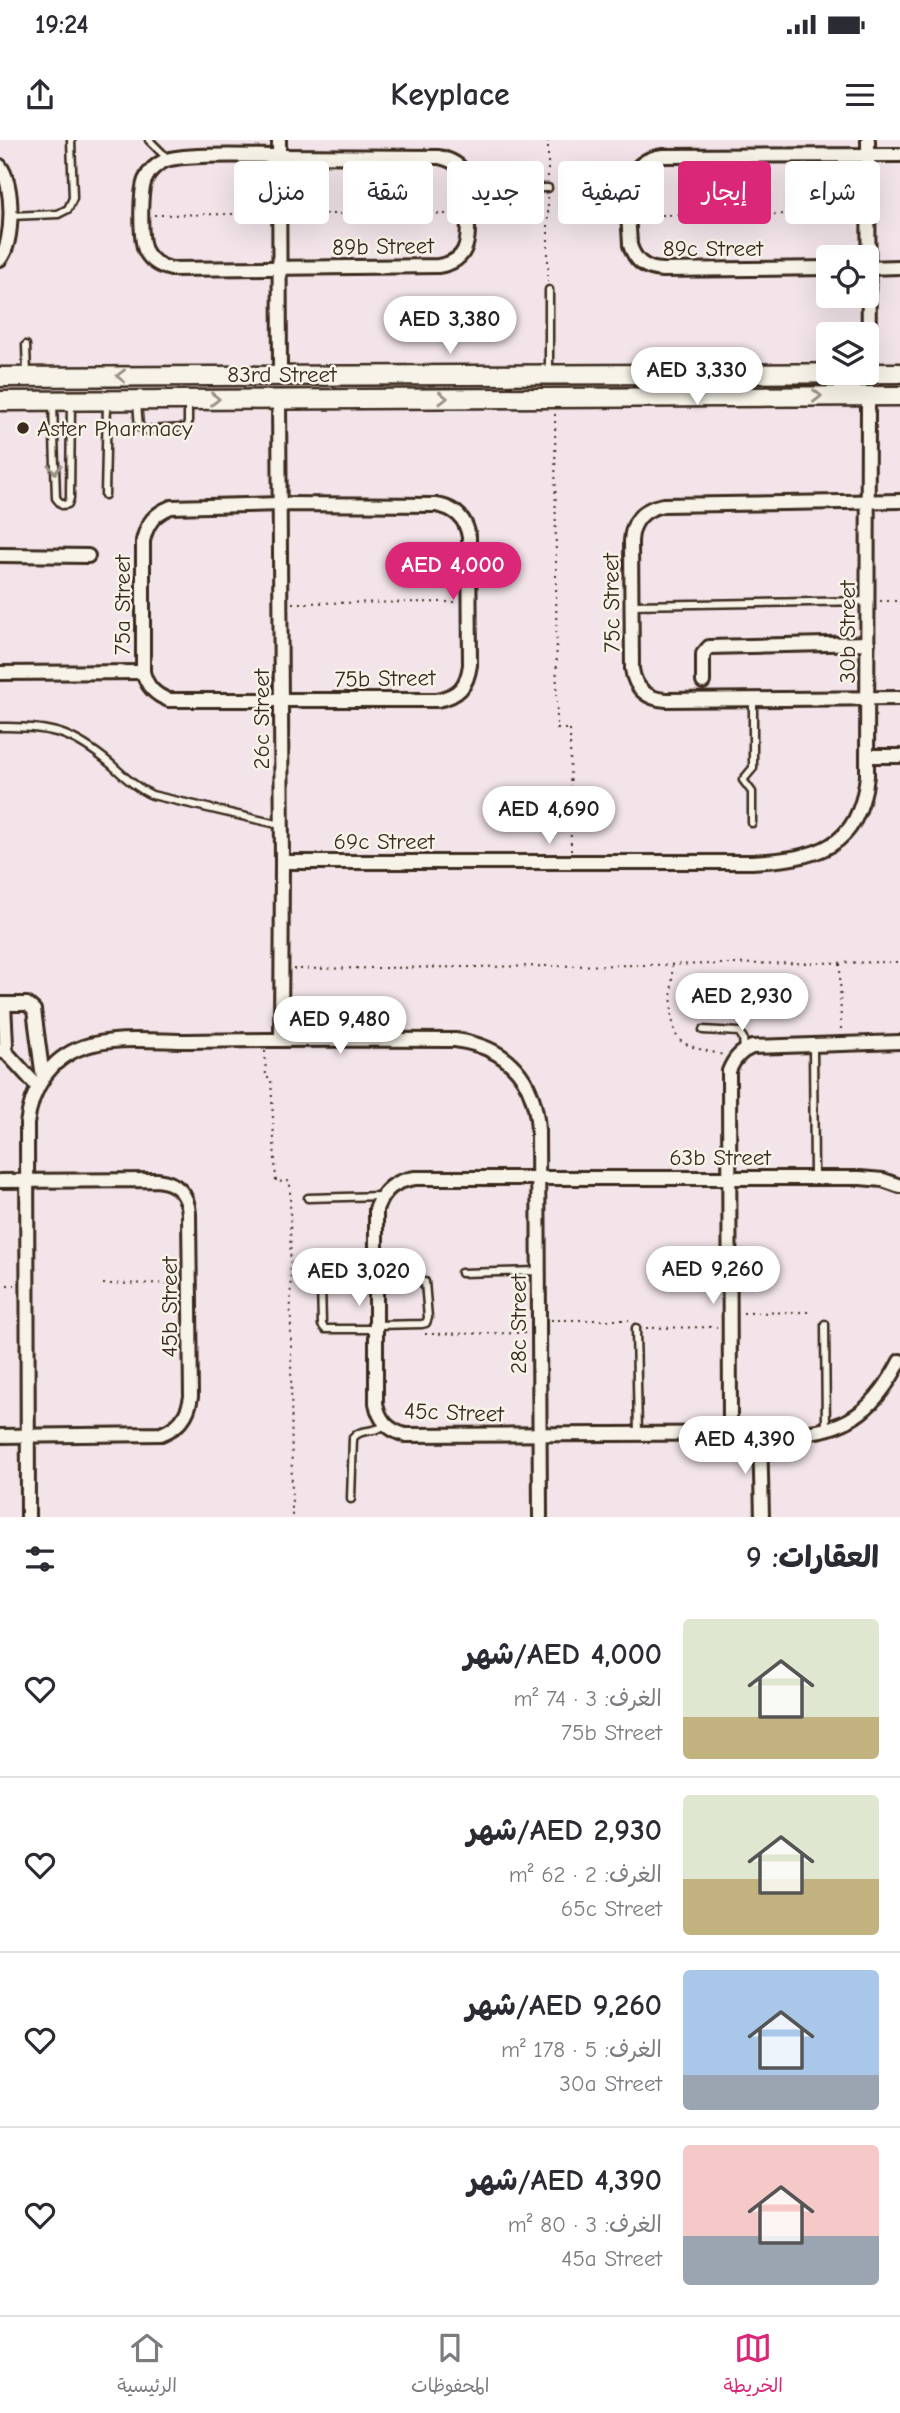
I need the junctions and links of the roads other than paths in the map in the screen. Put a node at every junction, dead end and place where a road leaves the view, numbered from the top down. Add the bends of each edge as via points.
1 (71, 140) edge
2 (149, 140) edge
3 (278, 140) edge
4 (868, 140) edge
5 (900, 155) edge
6 (278, 156) junction
7 (868, 156) junction
8 (168, 159) junction
9 (450, 161) edge
10 (0, 166) edge
11 (544, 188) edge
12 (548, 188) road end
13 (10, 216) junction
14 (468, 224) edge
15 (867, 245) edge
16 (0, 260) edge
17 (900, 267) edge
18 (816, 268) edge
19 (879, 268) edge
20 (279, 269) junction
21 (548, 290) road end
22 (26, 345) dead end
23 (816, 373) edge
24 (879, 373) edge
25 (900, 373) edge
26 (549, 374) junction
27 (704, 374) junction
28 (280, 376) junction
29 (0, 377) edge
30 (27, 377) junction
31 (868, 396) junction
32 (900, 396) edge
33 (279, 398) junction
34 (614, 398) junction
35 (188, 399) junction
36 (107, 400) junction
37 (137, 400) junction
38 (0, 401) edge
39 (62, 401) junction
40 (105, 495) dead end
41 (900, 501) edge
42 (868, 502) junction
43 (280, 504) junction
44 (0, 555) edge
45 (88, 556) dead end
46 (867, 601) junction
47 (631, 605) junction
48 (868, 643) junction
49 (143, 672) junction
50 (0, 673) edge
51 (703, 682) dead end
52 (868, 698) junction
53 (900, 698) edge
54 (753, 699) junction
55 (282, 700) junction
56 (0, 727) edge
57 (867, 756) junction
58 (900, 756) edge
59 (752, 823) dead end
60 (282, 825) junction
61 (821, 851) joint
62 (282, 862) junction
63 (2, 1004) edge
64 (703, 1030) dead end
65 (281, 1040) junction
66 (900, 1042) edge
67 (813, 1044) junction
68 (744, 1050) junction
69 (2, 1051) edge
70 (40, 1082) junction
71 (538, 1178) junction
72 (814, 1178) junction
73 (729, 1179) junction
74 (0, 1181) edge
75 (27, 1181) junction
76 (900, 1186) edge
77 (381, 1196) junction
78 (308, 1198) dead end
79 (539, 1271) junction
80 (461, 1273) dead end
81 (375, 1278) junction
82 (825, 1324) dead end
83 (375, 1327) junction
84 (636, 1328) dead end
85 (900, 1361) edge
86 (385, 1425) junction
87 (826, 1430) junction
88 (730, 1433) junction
89 (760, 1433) junction
90 (638, 1434) junction
91 (27, 1435) junction
92 (540, 1435) junction
93 (0, 1436) edge
94 (351, 1499) dead end
95 (28, 1517) edge
96 (540, 1517) edge
97 (762, 1517) edge

1 - 13 lane via 73,198 68,209 58,215
2 - 8 lane
3 - 6 street
4 - 7 street
5 - 7 street, 89c Street
6 - 8 street, 89b Street
6 - 9 street, 89b Street
6 - 20 street
7 - 15 street
7 - 18 street, 89c Street via 653,158 636,168 631,177 632,253 653,270
8 - 20 street, 89b Street via 146,177 143,191 143,243 155,263 163,267
10 - 13 street via 6,175
11 - 12 lane
13 - 16 street via 6,250
14 - 20 street, 89b Street via 467,245 459,258 446,265
17 - 19 street
20 - 28 street
21 - 26 lane
22 - 30 lane
23 - 27 street, 83rd Street
24 - 25 street, 83rd Street
26 - 27 street, 83rd Street
26 - 28 street, 83rd Street
27 - 34 street via 710,380 705,387 631,390
28 -> 30 street, 83rd Street
29 - 30 street, 83rd Street
31 - 32 street, 83rd Street
34 -> 31 street, 83rd Street
31 - 42 street, 30b Street
33 -> 34 street, 83rd Street
35 -> 33 street, 83rd Street
33 - 43 street, 26c Street
35 - 37 street, 83rd Street
35 - 37 lane via 186,428 146,430 139,426
36 - 37 street, 83rd Street
36 - 39 street, 83rd Street
36 - 40 lane
38 - 39 street, 83rd Street
39 -> 39 lane via 56,498 62,505 70,498
41 - 42 street, 75c Street
42 - 46 street, 30b Street
42 - 47 street, 75c Street via 654,507 639,516 632,532
43 - 49 street, 75a Street via 171,507 151,520 143,541
43 - 55 street, 26c Street
43 - 55 street, 75b Street via 436,505 455,511 469,537 470,665 465,685 457,694 437,700
44 - 45 street
46 - 47 lane
46 - 48 street, 30b Street
47 - 54 street, 75c Street via 632,669 643,692 657,699
48 - 51 street via 709,647 703,654
48 - 52 street, 30b Street
49 - 50 street
49 - 55 street, 75a Street via 152,690 169,700
52 - 53 street, 75c Street
52 - 54 street, 75c Street
52 - 57 street, 30b Street
54 - 59 lane via 753,768 743,780 752,792
55 - 60 street, 26c Street
56 - 60 lane via 61,733 92,748 152,795
57 - 58 street
57 - 61 street, 30b Street via 866,788 856,818 841,837
60 - 62 street, 26c Street
61 - 62 street, 69c Street via 752,862
62 - 65 street, 26c Street
63 - 69 street via 6,1044
63 - 70 street via 27,1004 34,1010
64 - 68 lane via 739,1031
65 - 70 street, 28c Street via 97,1043 74,1051
65 - 71 street, 28c Street via 454,1040 474,1042 500,1055 522,1075 537,1110
66 - 67 street
67 - 68 street
67 - 72 lane
68 - 73 street via 729,1071
69 - 70 street
70 - 75 street via 29,1111
71 - 73 street, 63b Street
71 - 77 street via 415,1178 390,1186
71 - 79 street, 28c Street
72 - 73 street, 63b Street
72 - 76 street, 63b Street via 872,1178
73 - 88 street
74 - 75 street
75 - 91 street
75 - 91 street, 45b Street via 157,1180 174,1184 186,1197 191,1398 185,1417 161,1434
77 - 78 lane
77 - 81 street, 45c Street via 376,1209
79 - 80 lane
79 - 92 street, 28c Street
81 - 83 street, 45c Street
81 - 83 lane via 425,1282 428,1318 422,1324
81 - 83 lane via 326,1276 321,1283 325,1329
82 - 87 lane
83 - 86 street, 45c Street via 376,1403
84 - 90 lane
85 - 87 street via 885,1389 859,1414
86 - 92 street, 45c Street via 405,1435
86 - 94 lane via 352,1438
87 - 89 street, 45c Street
88 - 89 street, 45c Street
88 - 90 street, 45c Street
89 - 97 street
90 - 92 street, 45c Street
91 - 93 street, 45b Street
91 - 95 street
92 - 96 street, 28c Street

